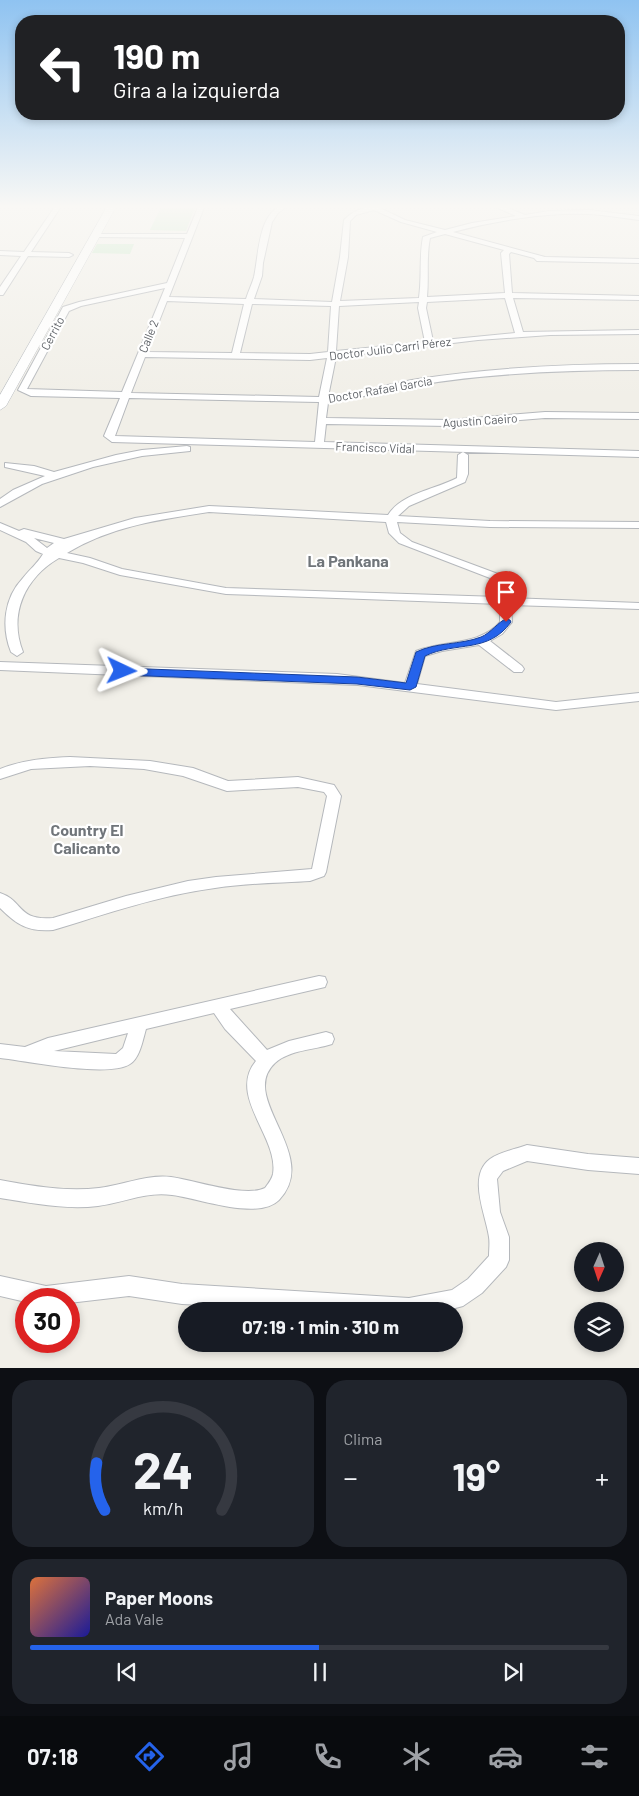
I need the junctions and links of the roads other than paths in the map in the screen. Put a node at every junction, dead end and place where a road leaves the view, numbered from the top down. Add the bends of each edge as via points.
1 (16, 269) edge
2 (77, 269) edge
3 (177, 269) edge
4 (259, 269) edge
5 (342, 269) edge
6 (424, 269) edge
7 (507, 269) edge
8 (170, 285) junction
9 (0, 293) edge
10 (508, 296) junction
11 (639, 298) edge
12 (163, 299) junction
13 (423, 300) junction
14 (249, 302) junction
15 (337, 304) junction
16 (639, 332) edge
17 (520, 335) junction
18 (429, 343) junction
19 (141, 354) junction
20 (235, 356) junction
21 (332, 356) junction
22 (639, 367) edge
23 (31, 393) joint
24 (125, 395) junction
25 (323, 400) junction
26 (0, 406) edge
27 (639, 416) edge
28 (322, 421) junction
29 (112, 439) joint
30 (319, 445) junction
31 (639, 454) edge
32 (463, 456) junction
33 (639, 461) edge
34 (8, 465) dead end
35 (55, 476) junction
36 (0, 504) edge
37 (390, 519) junction
38 (0, 520) edge
39 (639, 525) edge
40 (0, 526) edge
41 (68, 545) junction
42 (50, 556) junction
43 (86, 560) junction
44 (506, 602) junction
45 (639, 606) edge
46 (482, 641) junction
47 (17, 652) junction
48 (2, 666) edge
49 (50, 668) junction
50 (518, 669) dead end
51 (410, 687) junction
52 (639, 697) edge
53 (0, 774) edge
54 (0, 898) edge
55 (319, 982) dead end
56 (217, 1005) junction
57 (139, 1024) junction
58 (326, 1039) dead end
59 (0, 1051) edge
60 (27, 1054) junction
61 (266, 1060) junction
62 (639, 1166) edge
63 (0, 1189) edge
64 (0, 1286) edge

1 - 9 street
2 - 26 main road
3 - 8 street, Calle 2
4 - 14 street
5 - 15 street
6 - 13 street
7 - 10 street
8 - 12 street, Calle 2
8 - 23 street, Cerrito via 66,309 22,388
10 - 11 street
10 - 13 street
10 - 17 street
12 - 14 street
12 - 19 street, Calle 2
13 - 15 street
13 - 18 street
14 - 15 street
14 - 20 street
15 - 21 street
16 - 17 street, Doctor Julio Carri Pérez
17 - 18 street, Doctor Julio Carri Pérez
18 - 21 street, Doctor Julio Carri Pérez
19 - 20 street, Doctor Julio Carri Pérez
19 - 24 street, Calle 2
20 - 21 street, Doctor Julio Carri Pérez
21 - 25 street
22 - 25 street, Doctor Rafael García via 485,372
23 - 24 street, Doctor Rafael García
24 - 25 street, Doctor Rafael García
24 - 29 street, Calle 2 via 110,436
25 - 28 street
27 - 28 street, Agustín Caeiro via 544,415 449,423
28 - 30 street
29 - 30 street, Francisco Vidal
30 - 31 street, Francisco Vidal
32 - 33 street
32 - 35 street via 182,449 120,458
32 - 37 street via 461,480 407,502
34 - 35 street
35 - 36 street via 13,494
37 - 39 street via 490,524
37 - 41 street via 209,509 135,520
37 - 44 street via 395,534 404,542 494,576 502,587
38 - 41 street via 34,536
40 - 42 street
41 - 42 street via 56,547
41 - 43 street
42 - 43 street
42 - 47 street via 25,583 14,605 10,622
43 - 44 street via 120,572 226,591
44 - 45 street
44 - 46 street via 505,625
46 - 50 street
46 - 51 street via 430,649 420,654
47 - 48 street
47 - 49 street
48 - 49 street
49 - 51 street via 263,676
51 - 52 street via 556,706
53 - 54 street via 34,764 143,765 185,772 227,786 307,782 333,791 319,872 310,876 188,887 47,924 22,920
55 - 56 street
56 - 57 street
56 - 61 street
57 - 60 street via 48,1045
57 - 60 street via 128,1056 121,1061
58 - 61 street via 282,1051
59 - 60 street
61 - 63 street via 258,1071 257,1092 281,1152 282,1174 276,1190 264,1199 246,1200 152,1184 110,1195 72,1200
62 - 64 street via 526,1153 496,1165 488,1178 491,1212 499,1237 499,1260 476,1286 456,1299 409,1308 182,1294 129,1286 46,1296

